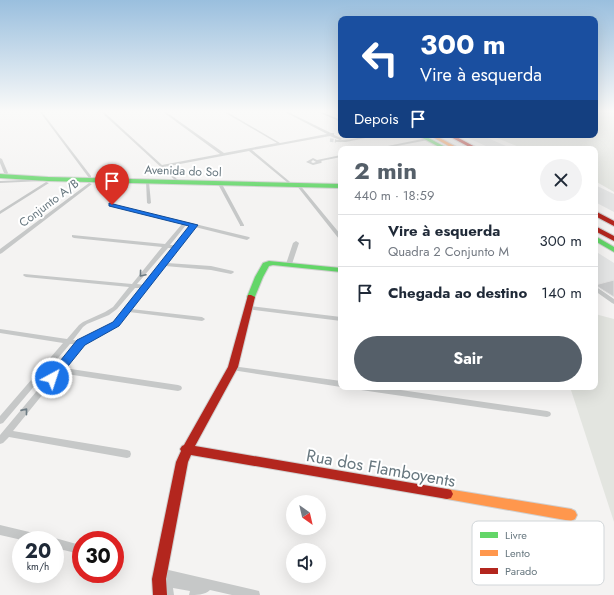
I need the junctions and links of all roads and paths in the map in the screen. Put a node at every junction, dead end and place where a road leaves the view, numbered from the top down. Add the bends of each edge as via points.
1 (62, 140) edge
2 (132, 140) edge
3 (203, 140) edge
4 (273, 140) edge
5 (305, 140) edge
6 (412, 140) edge
7 (432, 140) edge
8 (435, 140) edge
9 (459, 140) edge
10 (280, 144) junction
11 (389, 146) edge
12 (442, 146) edge
13 (451, 146) edge
14 (471, 146) edge
15 (248, 149) junction
16 (223, 154) junction
17 (338, 157) edge
18 (0, 159) edge
19 (318, 160) dead end
20 (161, 166) junction
21 (90, 177) dead end
22 (4, 178) edge
23 (176, 180) dead end
24 (48, 181) junction
25 (146, 182) junction
26 (288, 182) dead end
27 (90, 184) dead end
28 (220, 184) junction
29 (298, 185) junction
30 (338, 186) edge
31 (149, 203) dead end
32 (112, 205) dead end
33 (0, 213) edge
34 (598, 215) edge
35 (185, 223) junction
36 (614, 224) edge
37 (194, 225) junction
38 (242, 225) dead end
39 (598, 230) edge
40 (338, 234) edge
41 (74, 236) dead end
42 (247, 238) dead end
43 (614, 239) edge
44 (598, 240) edge
45 (296, 243) dead end
46 (166, 245) junction
47 (177, 246) junction
48 (614, 250) edge
49 (0, 252) edge
50 (162, 264) junction
51 (289, 264) junction
52 (338, 270) edge
53 (231, 272) dead end
54 (26, 275) dead end
55 (133, 286) junction
56 (145, 287) junction
57 (598, 290) edge
58 (614, 302) edge
59 (250, 308) junction
60 (127, 310) junction
61 (202, 319) dead end
62 (338, 319) edge
63 (0, 331) edge
64 (69, 341) junction
65 (81, 343) junction
66 (232, 368) junction
67 (59, 370) junction
68 (338, 384) edge
69 (178, 388) dead end
70 (382, 390) edge
71 (24, 394) junction
72 (38, 396) junction
73 (547, 414) dead end
74 (1, 418) edge
75 (7, 433) junction
76 (0, 441) edge
77 (186, 449) junction
78 (127, 454) dead end
79 (572, 515) dead end
80 (0, 530) edge
81 (12, 533) edge
82 (163, 574) junction
83 (216, 586) junction
84 (204, 589) junction
85 (160, 595) edge
86 (170, 595) edge
87 (194, 595) edge
88 (255, 595) edge

1 - 21 street
2 - 20 street
3 - 16 street
4 - 10 street
5 - 10 street
6 - 11 street
7 - 12 main road
8 - 13 main road
9 - 14 main road
10 - 15 street
15 - 16 street
15 - 26 street
16 - 20 street
17 - 19 street
18 - 22 street
20 - 23 street
22 - 24 main road, Avenida do Sol
24 - 25 main road, Avenida do Sol
24 - 33 street
25 - 28 main road, Avenida do Sol
25 - 31 street
27 - 49 street, Conjunto A/B
28 - 29 main road, Avenida do Sol
28 - 38 street
29 - 30 main road, Avenida do Sol
29 - 40 street
32 - 35 street
34 - 36 main road
35 - 37 street
35 - 46 street
37 - 42 street
37 - 47 street
39 - 43 main road
41 - 46 street
44 - 48 main road
45 - 51 street
46 - 47 street
46 -> 55 street
47 - 50 street
50 - 53 street
50 - 56 street
51 - 52 main road
51 - 59 main road via 266,265 252,292
54 - 55 street
55 - 56 street
55 - 64 street via 112,311 85,322
56 - 60 street
57 - 58 street
59 - 62 street
59 - 66 main road via 244,336
60 - 61 street
60 - 65 street via 116,324
63 - 64 street
64 - 65 street
64 - 71 street
65 - 67 street
66 - 68 street
66 - 77 main road
67 - 69 street
67 - 72 street
70 - 73 street
71 - 72 street
71 - 74 street
75 -> 72 street
75 - 76 street
75 - 78 street
77 - 79 main road, Rua dos Flamboyents
77 - 82 main road via 177,486
80 - 81 street
82 - 83 street
82 - 84 street
82 - 85 main road
82 - 86 street
83 - 84 street
83 - 88 street
84 - 87 street

